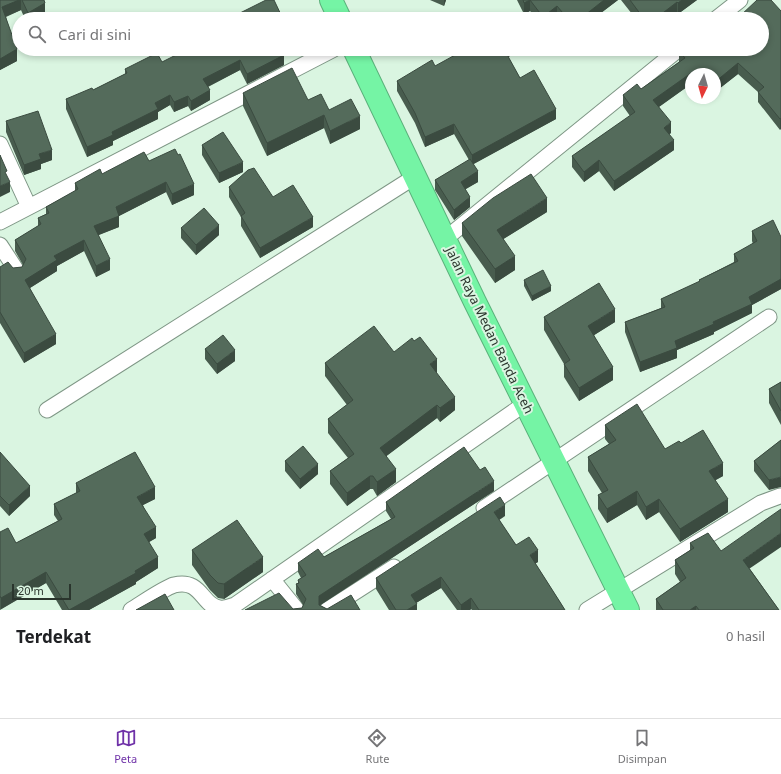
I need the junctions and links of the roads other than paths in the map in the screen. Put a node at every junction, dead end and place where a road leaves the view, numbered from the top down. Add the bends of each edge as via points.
1 (331, 0) edge
2 (740, 0) edge
3 (337, 12) edge
4 (725, 12) edge
5 (320, 56) edge
6 (357, 56) edge
7 (670, 56) edge
8 (0, 144) edge
9 (416, 176) junction
10 (29, 207) junction
11 (0, 222) edge
12 (445, 239) junction
13 (0, 245) edge
14 (18, 271) edge
15 (769, 317) dead end
16 (526, 403) junction
17 (47, 410) dead end
18 (555, 462) junction
19 (780, 496) dead end
20 (474, 514) edge
21 (408, 558) edge
22 (272, 579) junction
23 (623, 601) edge
24 (131, 610) edge
25 (297, 610) edge
26 (327, 610) edge
27 (587, 610) edge

1 - 3 highway
2 - 4 street
5 - 10 street
6 - 9 highway, Jalan Raya Medan Banda Aceh
7 - 12 street
8 - 10 street
9 - 12 highway, Jalan Raya Medan Banda Aceh
9 - 17 street
10 - 11 street
12 - 16 highway, Jalan Raya Medan Banda Aceh
13 - 14 street
15 - 18 street
16 - 18 highway, Jalan Raya Medan Banda Aceh
16 - 22 street
18 - 20 street
18 - 23 highway, Jalan Raya Medan Banda Aceh
19 - 23 street via 761,503
21 - 26 street
22 - 24 street via 235,605 221,609 210,605 199,590 188,585 173,585
22 - 25 street
23 - 27 street

